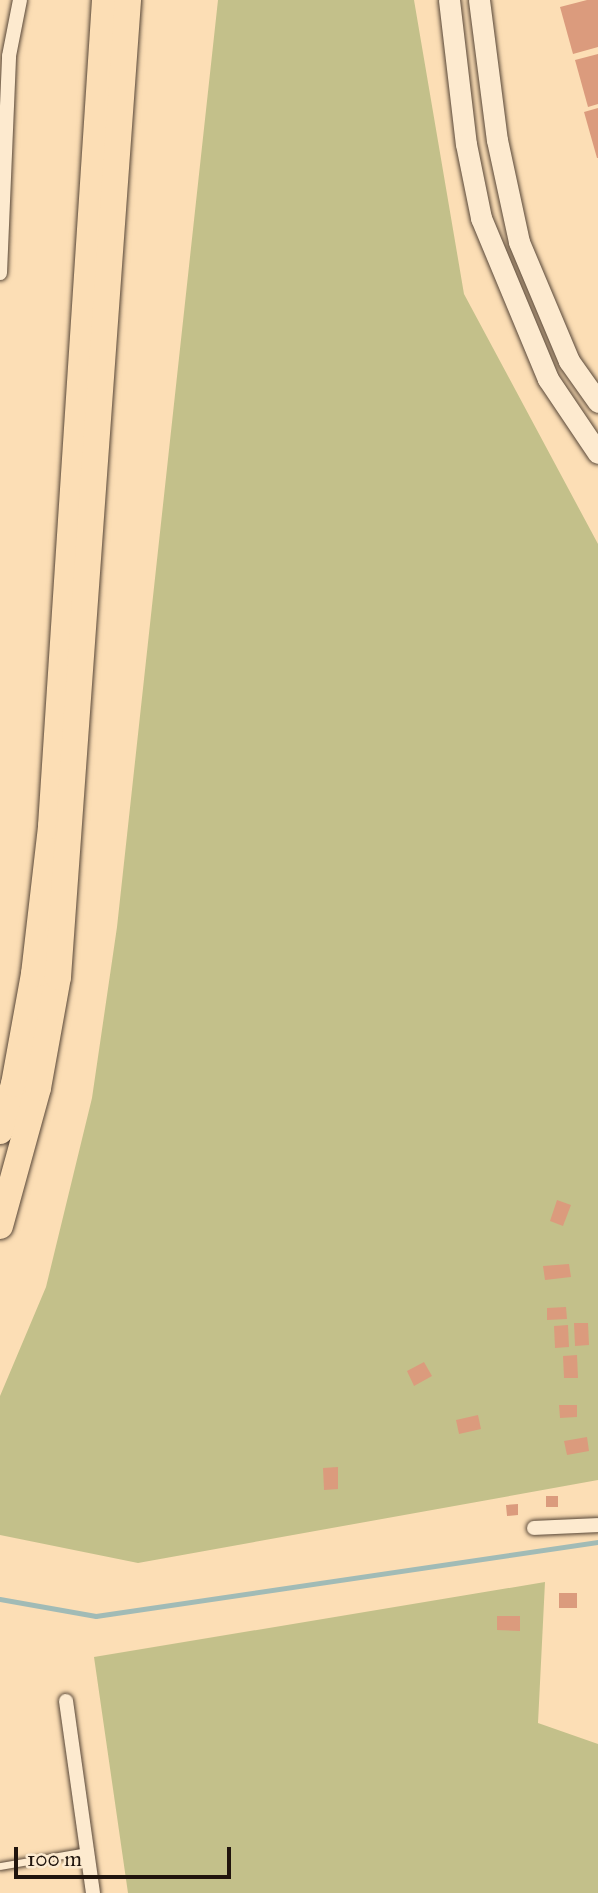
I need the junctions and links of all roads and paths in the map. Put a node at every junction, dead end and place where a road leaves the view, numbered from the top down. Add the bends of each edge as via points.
1 (20, 0) edge
2 (106, 0) edge
3 (128, 0) edge
4 (449, 0) edge
5 (479, 0) edge
6 (4, 58) edge
7 (2, 227) edge
8 (0, 273) edge
9 (598, 402) edge
10 (598, 453) edge
11 (0, 1131) edge
12 (0, 1226) edge
13 (598, 1525) edge
14 (534, 1528) dead end
15 (66, 1701) dead end
16 (87, 1851) junction
17 (0, 1866) edge
18 (93, 1893) edge

1 - 6 street
2 - 11 highway via 51,825 34,974 14,1084
3 - 12 highway via 58,977 38,1088
4 - 10 main road via 466,144 481,218 509,295 548,379
5 - 9 main road via 497,140 519,242 569,360
6 - 7 street
7 - 8 street
13 - 14 street
15 - 16 street
16 - 17 lane
16 - 18 street

